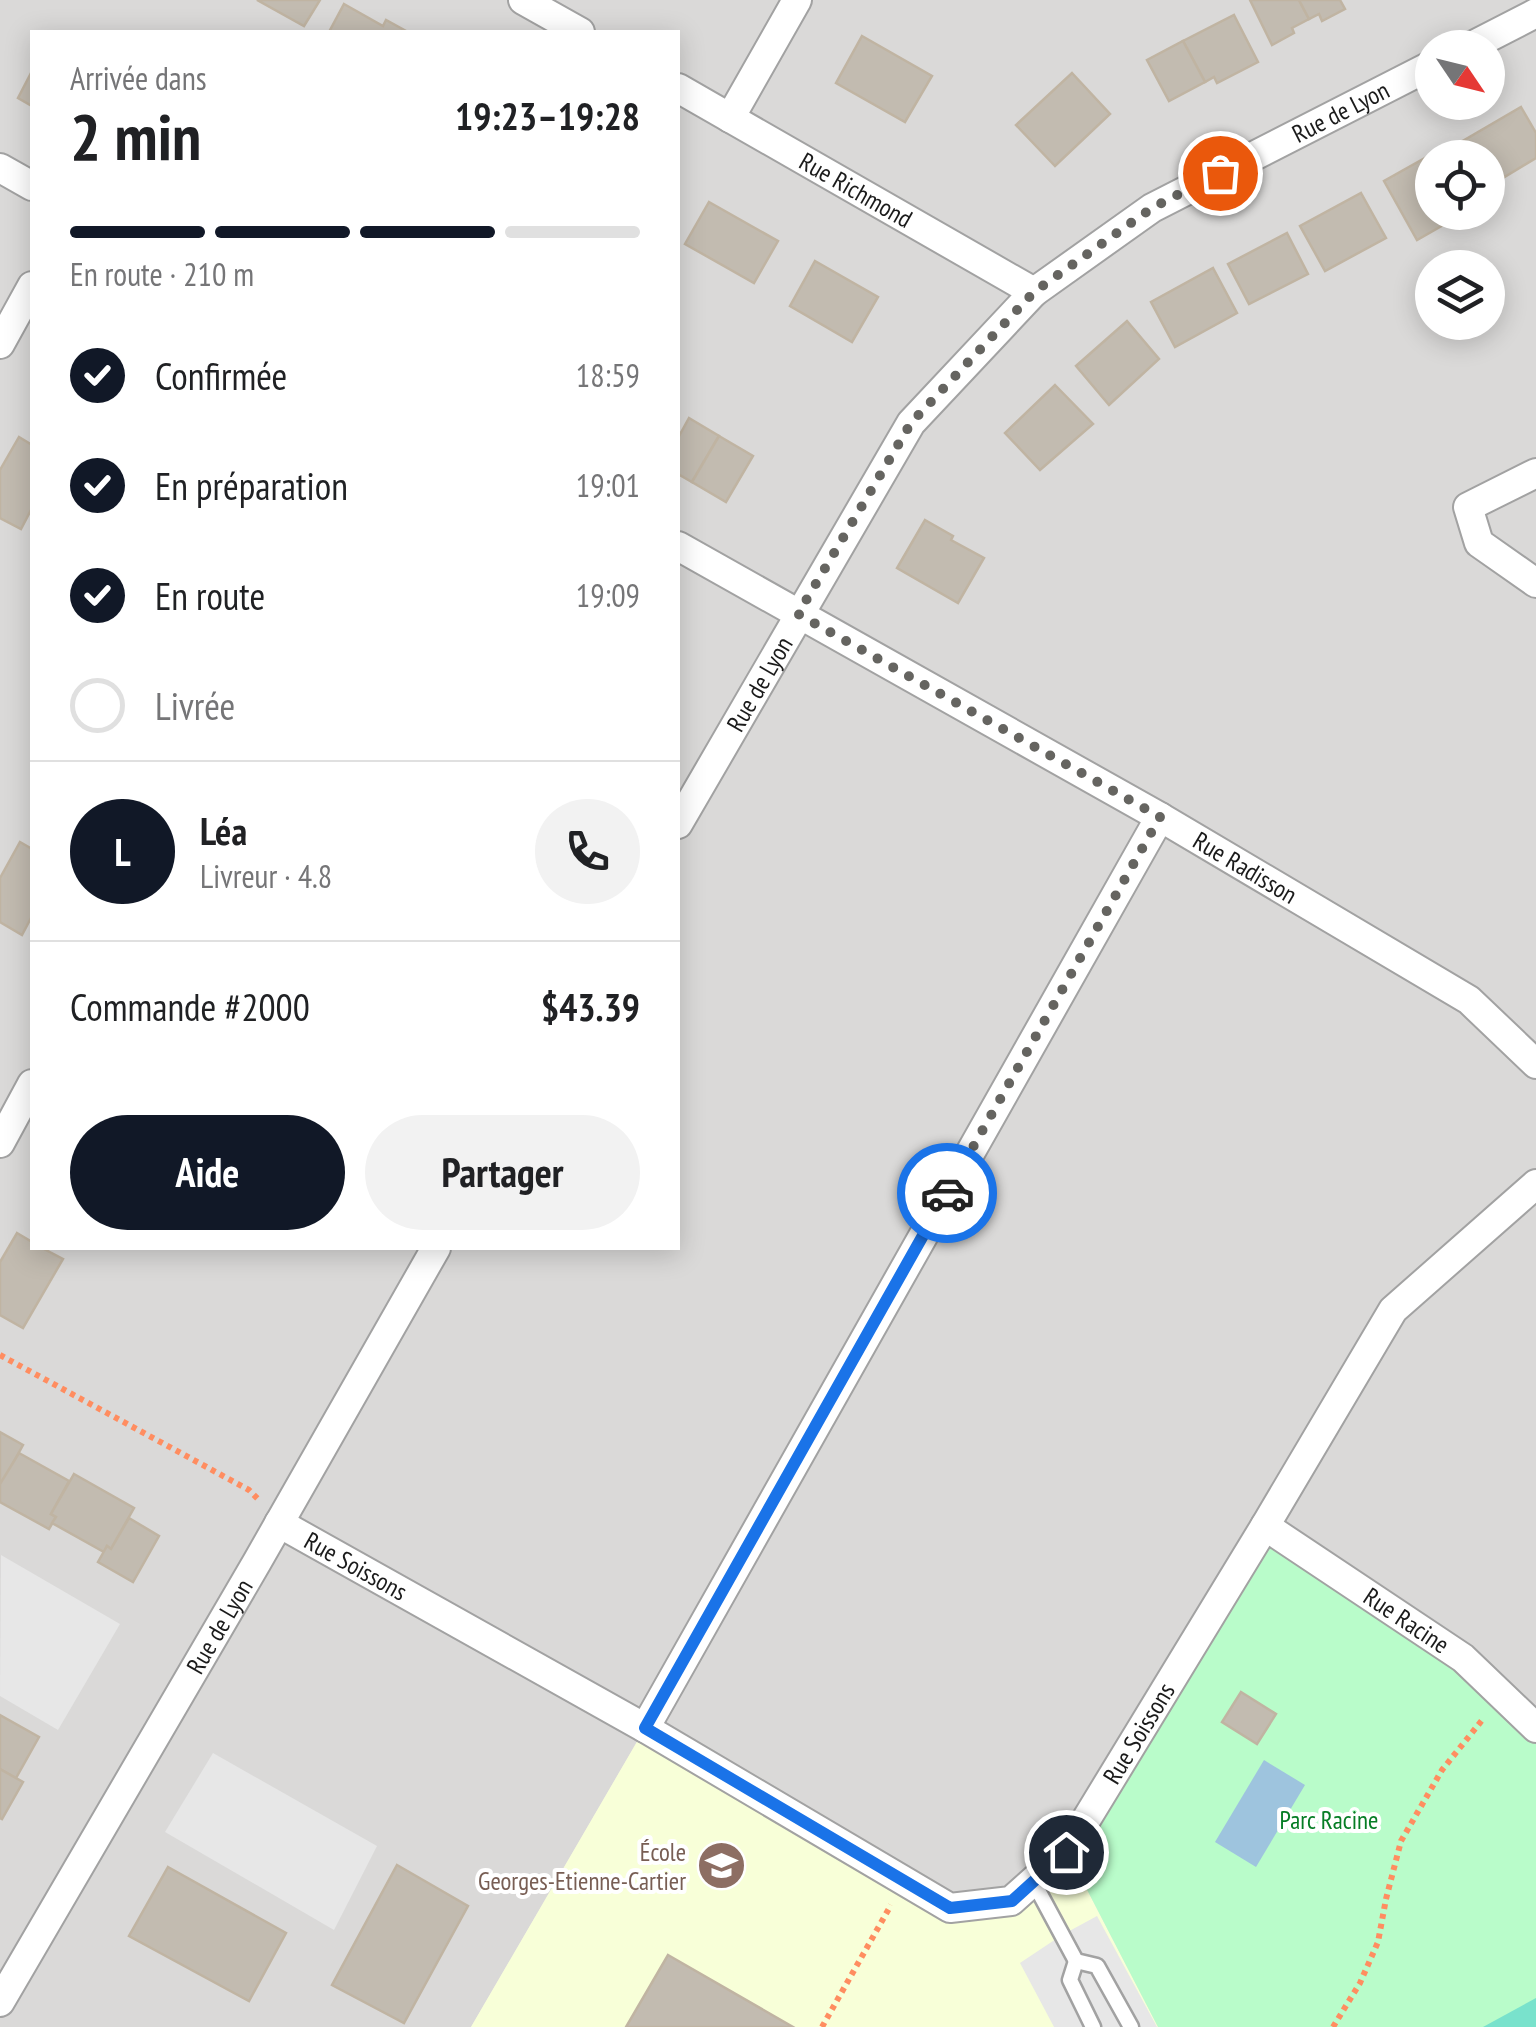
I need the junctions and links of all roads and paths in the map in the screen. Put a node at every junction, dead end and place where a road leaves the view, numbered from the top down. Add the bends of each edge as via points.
1 (523, 0) edge
2 (796, 0) edge
3 (1536, 13) edge
4 (576, 30) edge
5 (1503, 30) edge
6 (1415, 75) edge
7 (680, 89) edge
8 (730, 118) junction
9 (0, 168) edge
10 (30, 185) edge
11 (30, 290) edge
12 (1034, 292) junction
13 (0, 344) edge
14 (1536, 473) edge
15 (680, 547) edge
16 (1536, 583) edge
17 (798, 614) junction
18 (1160, 817) junction
19 (680, 820) edge
20 (1536, 1064) edge
21 (30, 1088) edge
22 (0, 1143) edge
23 (1536, 1184) edge
24 (435, 1250) edge
25 (0, 1355) edge
26 (279, 1524) junction
27 (1266, 1526) junction
28 (1506, 1698) junction
29 (645, 1728) junction
30 (1536, 1728) edge
31 (1033, 1881) junction
32 (904, 1882) junction
33 (1076, 1960) junction
34 (0, 2002) edge
35 (822, 2027) edge
36 (1093, 2027) edge
37 (1131, 2027) edge
38 (1333, 2027) edge

1 - 4 street
2 - 8 street
3 - 5 street
6 - 12 street, Rue de Lyon via 1152,208
7 - 8 street, Rue Richmond
8 - 12 street, Rue Richmond
9 - 10 street
11 - 13 street
12 - 17 street, Rue de Lyon via 911,423
14 - 16 street via 1468,507 1479,543
15 - 17 street, Rue Radisson
17 - 18 street, Rue Radisson
17 - 19 street, Rue de Lyon
18 - 20 street, Rue Radisson via 1469,1000
18 - 29 street
21 - 22 street
23 - 27 street, Rue Soissons via 1393,1310
24 - 26 street, Rue de Lyon
25 - 26 path via 250,1490
26 - 29 street, Rue Soissons
26 - 34 street, Rue de Lyon
27 - 28 street, Rue Racine via 1463,1658
27 - 31 street, Rue Soissons via 1066,1852
28 - 30 street, Rue Racine
28 - 38 path via 1442,1770 1402,1841 1378,1942
29 - 32 street, Rue Soissons
31 - 32 street, Rue Soissons via 1012,1901 950,1908
31 - 33 lane
32 - 35 path
33 - 36 lane via 1070,1980
33 - 37 lane via 1097,1966

